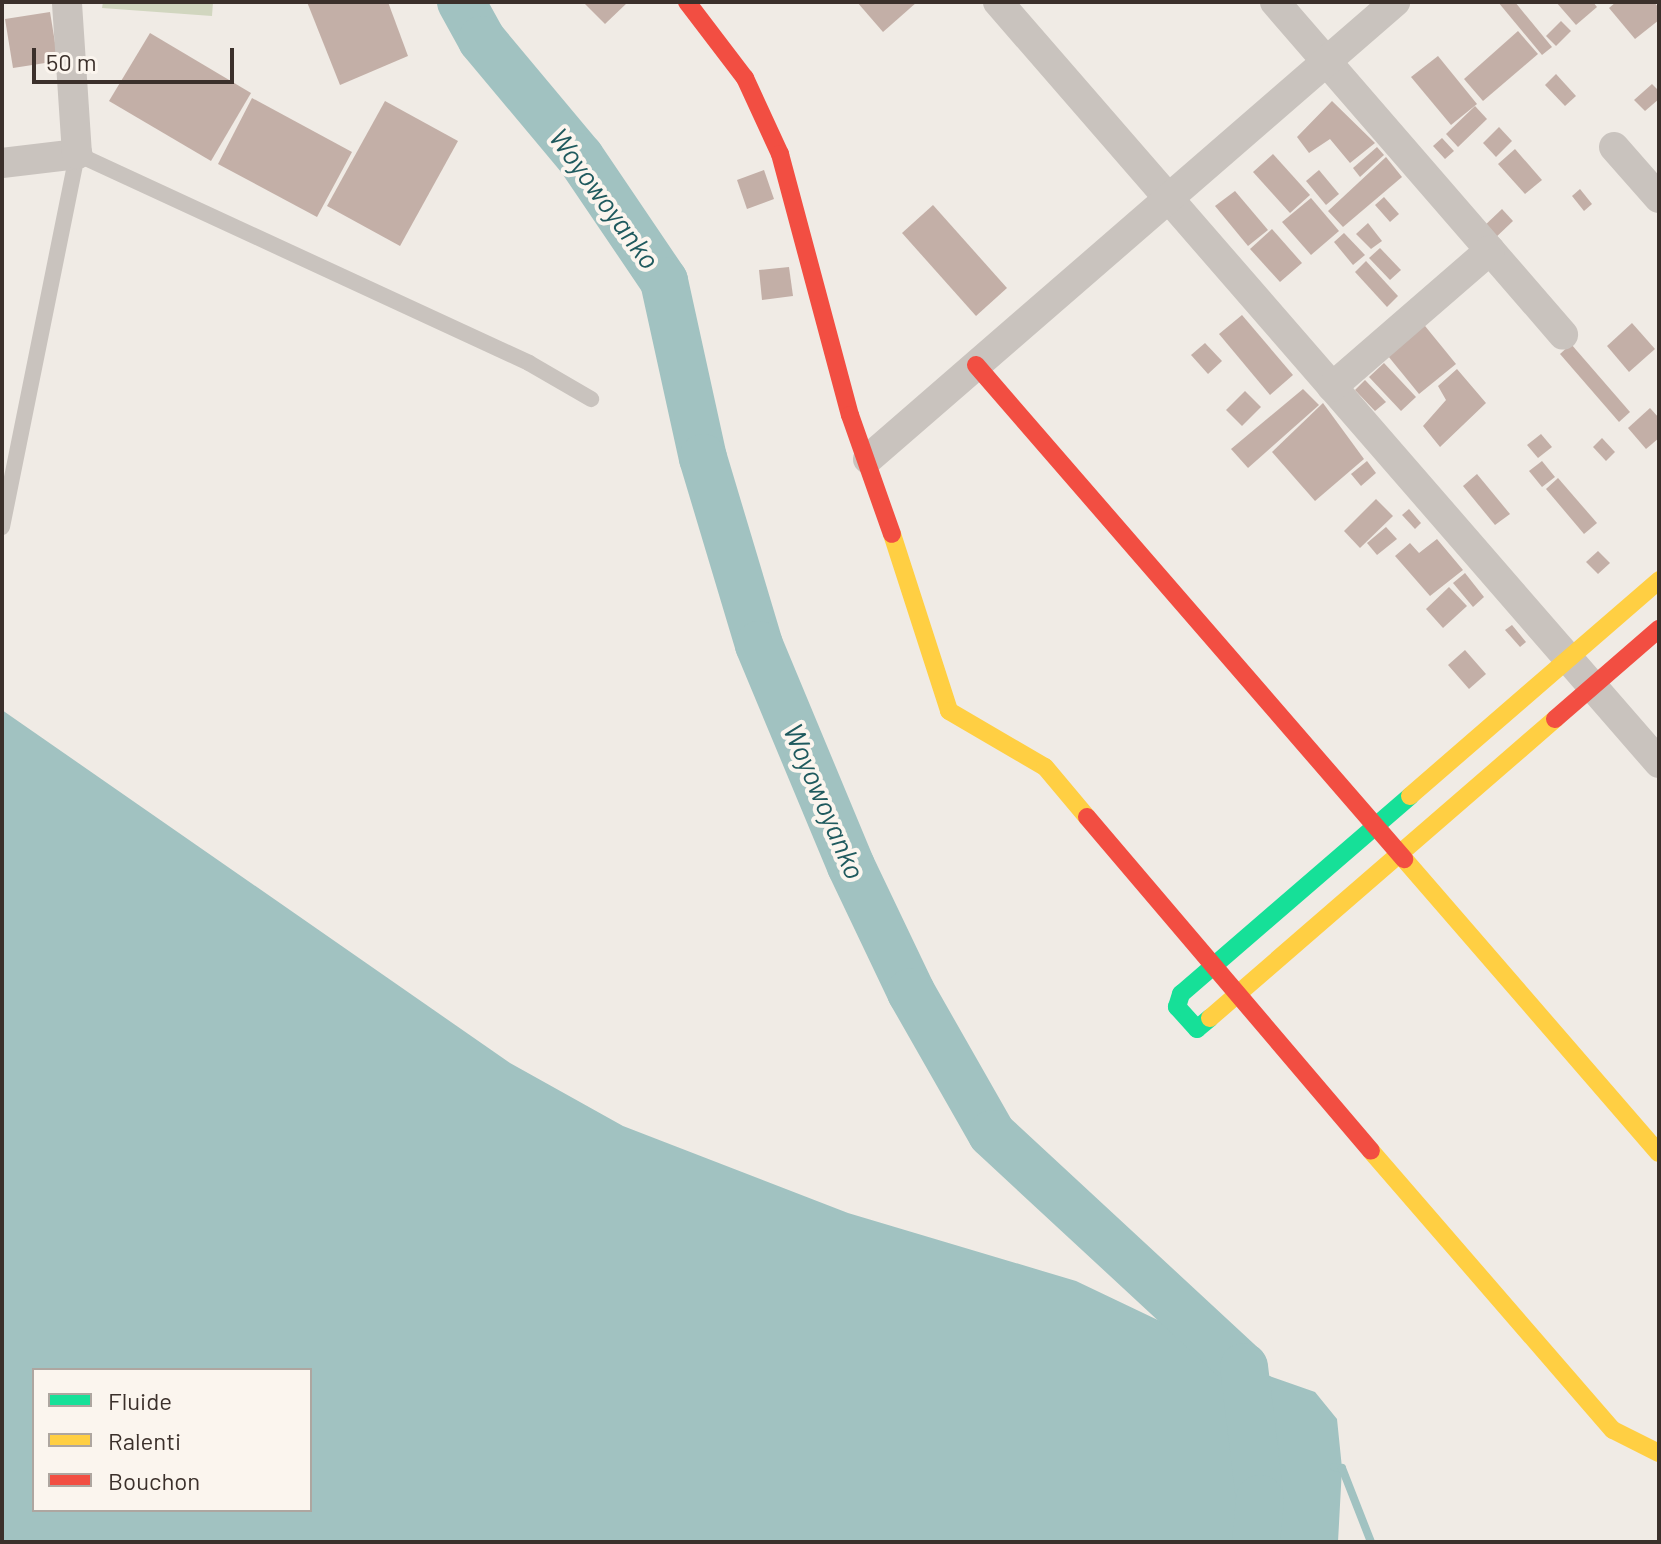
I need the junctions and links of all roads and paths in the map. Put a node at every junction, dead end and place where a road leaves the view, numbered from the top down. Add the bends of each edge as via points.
1 (67, 2) edge
2 (687, 2) edge
3 (1275, 2) edge
4 (1395, 2) edge
5 (1003, 4) edge
6 (1326, 62) junction
7 (1614, 147) dead end
8 (77, 154) junction
9 (2, 163) edge
10 (1169, 198) junction
11 (1659, 198) edge
12 (1490, 250) junction
13 (1563, 335) dead end
14 (976, 365) junction
15 (1332, 387) junction
16 (591, 399) dead end
17 (868, 459) junction
18 (2, 527) edge
19 (1659, 580) edge
20 (1659, 629) edge
21 (1568, 659) junction
22 (1592, 686) junction
23 (1659, 763) edge
24 (1375, 826) junction
25 (1399, 854) junction
26 (1214, 967) junction
27 (1235, 995) junction
28 (1659, 1153) edge
29 (1659, 1453) edge

1 - 8 street
2 - 17 street via 745,78 780,154 850,415
3 - 6 street
4 - 6 street
5 - 10 street
6 - 10 street
6 - 12 street
7 - 11 street
8 - 9 street
8 - 16 lane via 529,363
8 - 18 lane
10 - 14 street
10 - 15 street
12 - 13 street
12 - 15 street
14 - 17 street
14 - 24 street
15 - 21 street
17 - 26 street via 949,711 1045,767
19 - 21 street
20 - 22 street
21 - 22 street
21 - 24 street
22 - 23 street
22 - 25 street
24 - 25 street
24 - 26 street
25 - 27 street
25 - 28 street
26 - 27 street
26 - 27 street via 1181,994 1177,1007 1197,1029
27 - 29 street via 1613,1430

